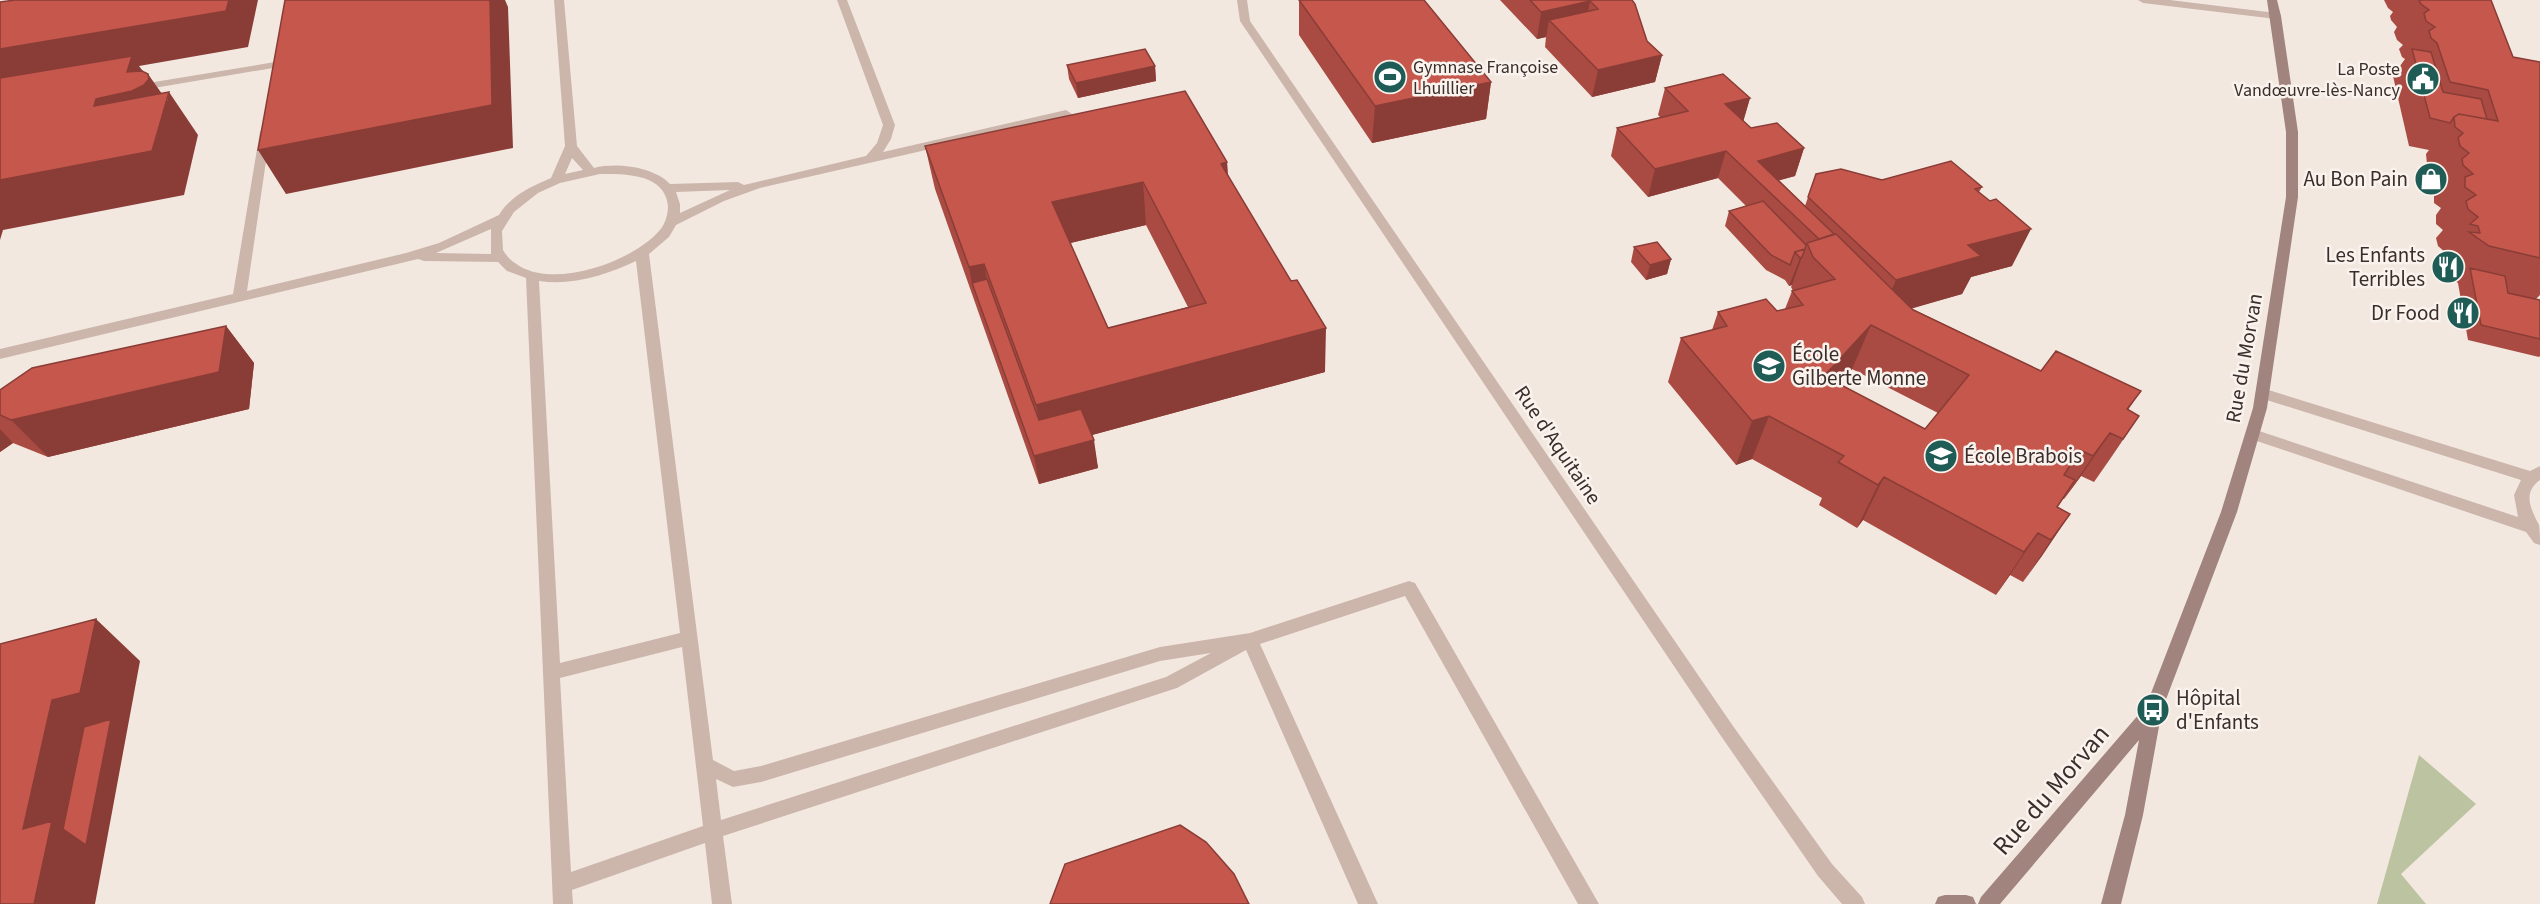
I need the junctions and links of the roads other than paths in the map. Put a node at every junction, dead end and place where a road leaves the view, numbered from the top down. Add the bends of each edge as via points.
1 (559, 0) edge
2 (842, 0) edge
3 (1242, 0) edge
4 (2144, 0) edge
5 (2272, 0) edge
6 (2276, 16) junction
7 (275, 66) edge
8 (126, 89) edge
9 (1066, 114) edge
10 (266, 123) edge
11 (572, 146) junction
12 (871, 158) junction
13 (591, 171) junction
14 (556, 180) junction
15 (756, 185) junction
16 (667, 188) junction
17 (505, 217) junction
18 (670, 223) junction
19 (642, 253) junction
20 (409, 257) junction
21 (503, 258) junction
22 (532, 275) junction
23 (239, 297) junction
24 (0, 354) edge
25 (2262, 393) junction
26 (2253, 434) junction
27 (2535, 475) edge
28 (2535, 533) edge
29 (690, 638) junction
30 (1250, 640) junction
31 (550, 673) junction
32 (2153, 710) junction
33 (705, 765) junction
34 (714, 831) junction
35 (562, 884) junction
36 (563, 904) edge
37 (722, 904) edge
38 (1368, 904) edge
39 (1589, 904) edge
40 (1855, 904) edge
41 (1945, 904) edge
42 (1966, 904) edge
43 (1988, 904) edge
44 (2111, 904) edge

1 - 11 street
2 - 12 street via 889,125 881,148
3 - 40 street, Rue d'Aquitaine via 1245,21 1707,702 1825,870
4 - 6 street
5 - 6 street, Rue du Morvan
6 - 25 street, Rue du Morvan via 2292,132 2292,197
7 - 8 street
9 - 12 street
10 - 23 street
11 - 13 street
11 - 14 street
12 - 15 street
13 - 14 street
13 - 16 street via 631,170 657,178
14 - 17 street via 534,190 509,209
15 - 16 street
15 - 18 street
16 - 18 street via 672,192 675,212
17 - 20 street via 444,246
17 - 21 street via 496,231 496,251
18 - 19 street via 665,233
19 - 22 street via 609,268 572,277
19 - 29 street
20 - 21 street
20 - 23 street
21 - 22 street via 511,267
22 - 31 street
23 - 24 street
25 - 26 street, Rue du Morvan
25 - 27 street
26 - 28 street
26 - 32 street, Rue du Morvan via 2229,512
27 - 28 street via 2522,490 2522,507
29 - 31 street
29 - 33 street
30 - 33 street via 1160,654 761,774 734,779
30 - 34 street via 1172,682
30 - 38 street
30 - 39 street via 1409,588
31 - 35 street
32 - 43 street, Rue du Morvan
32 - 44 street, Rue du Morvan via 2134,815
33 - 34 street
34 - 35 street
34 - 37 street
35 - 36 street
41 - 42 street

